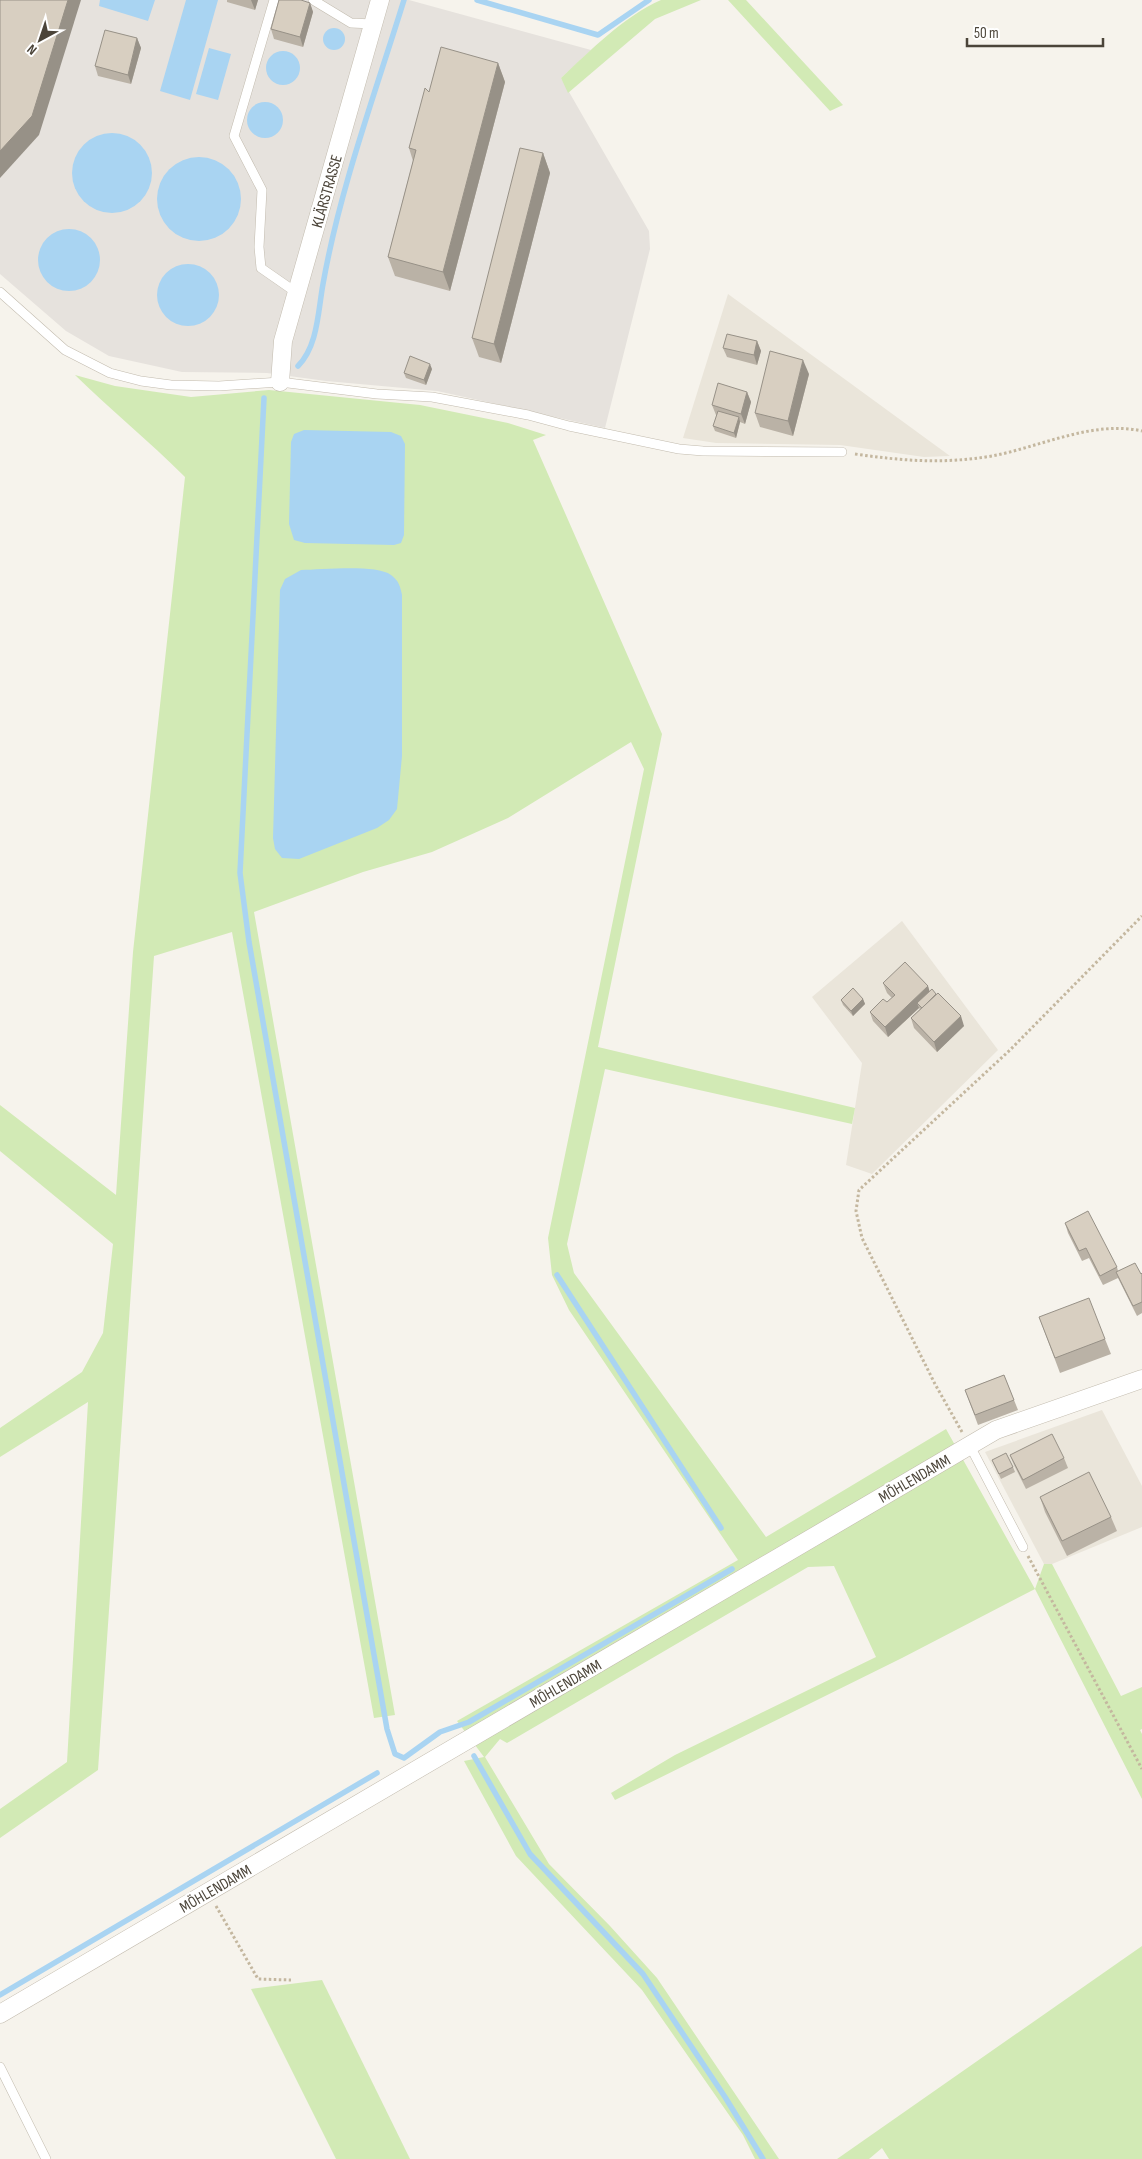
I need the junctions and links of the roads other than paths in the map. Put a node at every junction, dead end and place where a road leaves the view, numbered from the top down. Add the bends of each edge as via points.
1 (274, 0) edge
2 (313, 0) edge
3 (380, 0) edge
4 (373, 24) junction
5 (0, 292) edge
6 (297, 293) junction
7 (280, 382) junction
8 (842, 452) road end
9 (1142, 1378) edge
10 (970, 1446) junction
11 (1023, 1547) road end
12 (0, 2014) edge
13 (0, 2067) edge
14 (46, 2159) edge

1 - 6 lane via 234,136 262,190 261,268
2 - 4 lane via 351,23
3 - 4 street, KLÄRSTRASSE
4 - 6 street, KLÄRSTRASSE
5 - 7 lane via 65,350 110,374 171,385
6 - 7 street, KLÄRSTRASSE via 283,341
7 - 8 lane via 432,397 679,449
9 - 10 street, MÖHLENDAMM via 996,1430
10 - 11 lane
10 - 12 street, MÖHLENDAMM
13 - 14 lane

